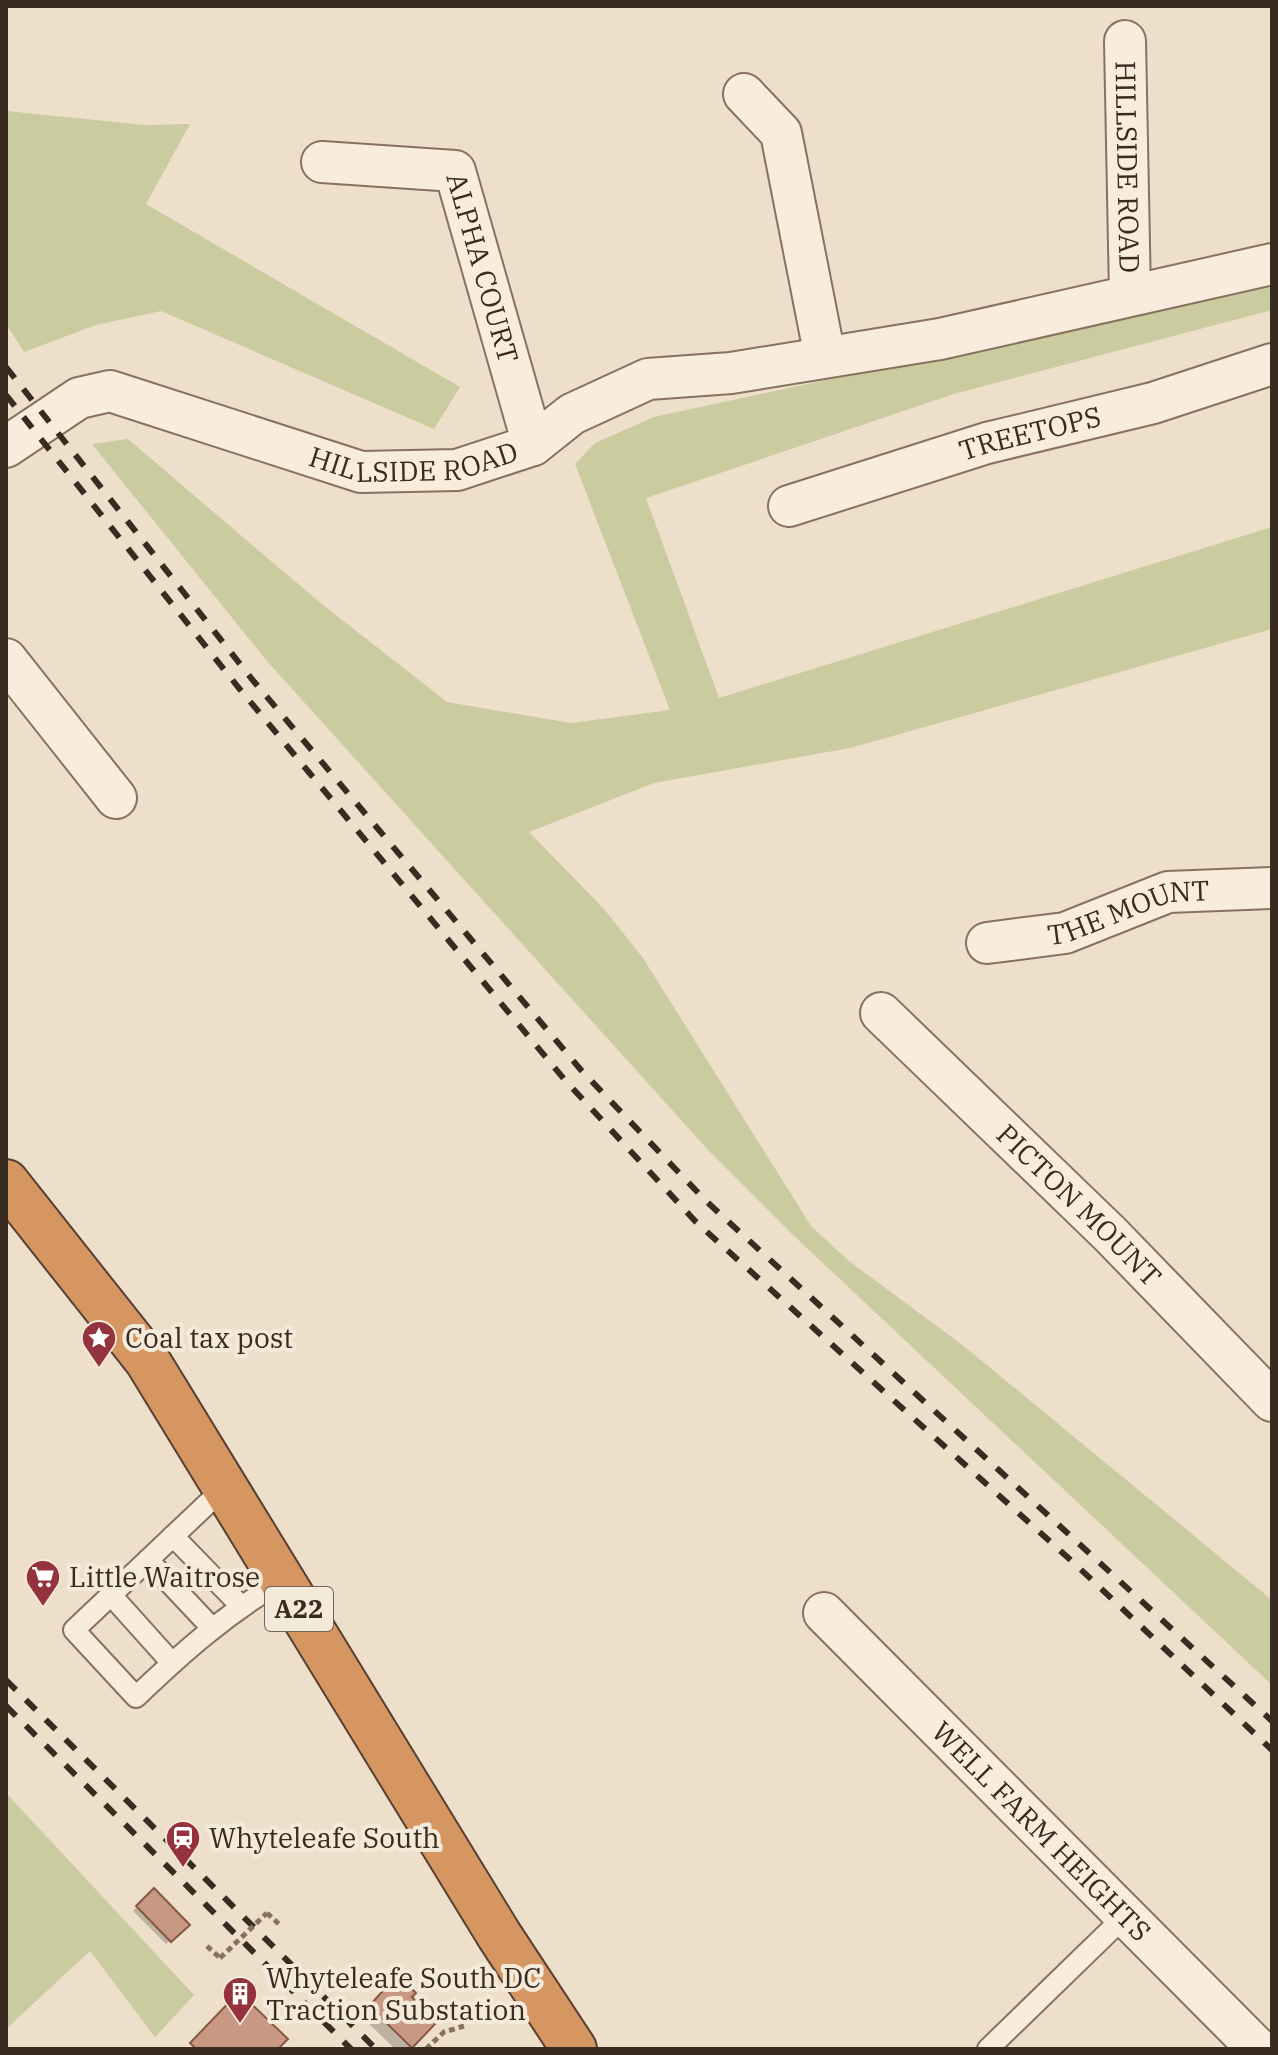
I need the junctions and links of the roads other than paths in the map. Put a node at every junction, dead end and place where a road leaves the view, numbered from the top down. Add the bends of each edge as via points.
1 (1125, 41) dead end
2 (744, 94) dead end
3 (322, 162) dead end
4 (1272, 264) edge
5 (1130, 295) junction
6 (825, 357) junction
7 (1272, 364) edge
8 (533, 445) junction
9 (6, 447) edge
10 (789, 506) dead end
11 (6, 659) edge
12 (116, 798) dead end
13 (1272, 888) edge
14 (987, 943) dead end
15 (881, 1013) dead end
16 (6, 1182) edge
17 (1270, 1397) edge
18 (225, 1487) junction
19 (173, 1536) junction
20 (148, 1560) junction
21 (282, 1581) junction
22 (111, 1595) junction
23 (240, 1605) junction
24 (824, 1613) dead end
25 (212, 1628) junction
26 (172, 1663) junction
27 (1123, 1918) junction
28 (574, 2049) edge
29 (988, 2049) edge
30 (1258, 2049) edge

1 - 5 street, HILLSIDE ROAD
2 - 6 street via 781,133
3 - 8 street, ALPHA COURT via 455,171
4 - 5 street, HILLSIDE ROAD
5 - 6 street, HILLSIDE ROAD via 940,339
6 - 8 street, HILLSIDE ROAD via 731,373 648,379 572,414
7 - 10 street, TREETOPS via 1153,403 987,443
8 - 9 street, HILLSIDE ROAD via 457,470 361,472 110,391 79,398
11 - 12 street
13 - 14 street, THE MOUNT via 1168,892 1065,933
15 - 17 street, PICTON MOUNT
16 - 18 highway, A22 via 147,1360
18 - 19 lane
18 - 21 highway, A22
19 - 20 lane
19 - 23 lane
20 - 22 lane
20 - 25 lane
21 - 23 lane
21 - 28 highway, A22
22 - 26 lane
22 - 26 lane via 74,1630 136,1697
23 - 25 lane
24 - 27 street, WELL FARM HEIGHTS
25 - 26 lane
27 - 29 lane
27 - 30 street, WELL FARM HEIGHTS

